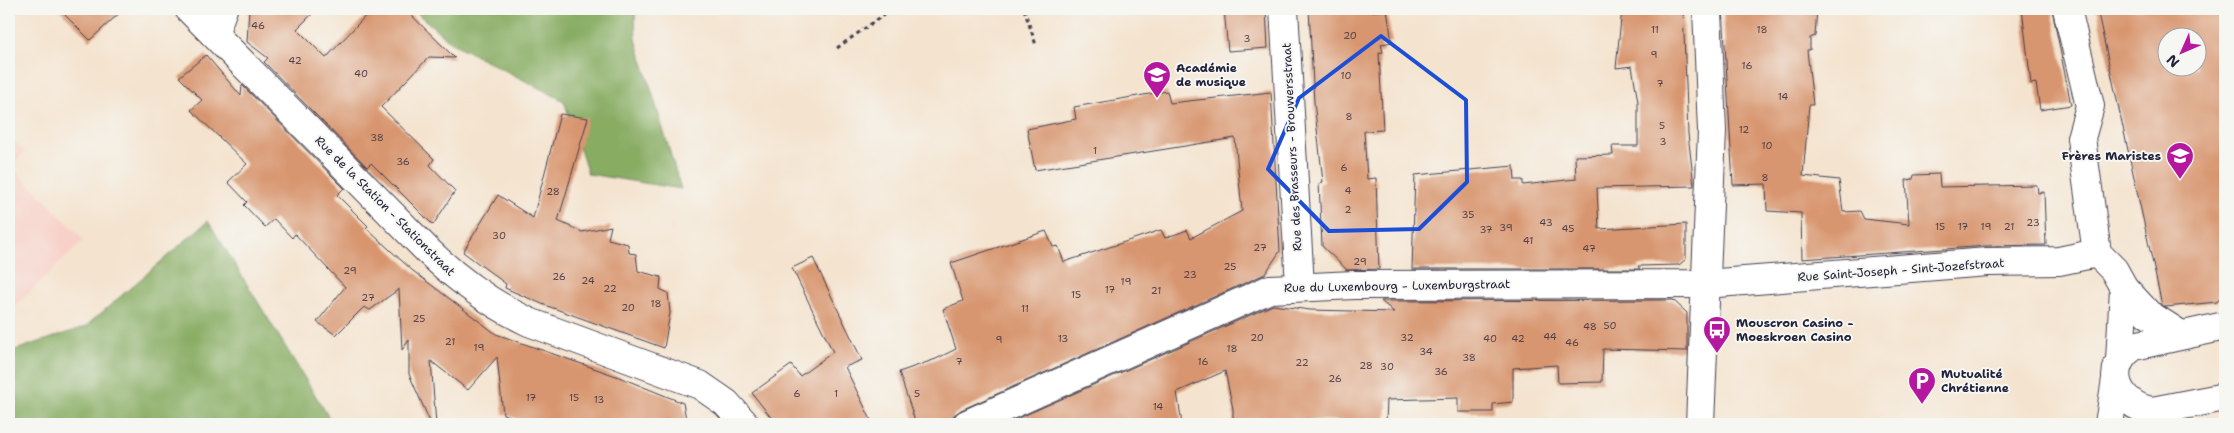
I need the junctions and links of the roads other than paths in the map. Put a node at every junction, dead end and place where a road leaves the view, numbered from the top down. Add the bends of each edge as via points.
1 (189, 9) edge
2 (222, 9) edge
3 (1284, 9) edge
4 (1706, 9) edge
5 (2067, 9) edge
6 (214, 34) junction
7 (2097, 253) junction
8 (1705, 284) junction
9 (1300, 286) junction
10 (2124, 288) junction
11 (2225, 326) edge
12 (2181, 335) junction
13 (2118, 370) junction
14 (2225, 397) edge
15 (2152, 411) junction
16 (745, 424) edge
17 (967, 424) edge
18 (1700, 424) edge
19 (2109, 424) edge
20 (2128, 424) edge

1 - 6 street, Rue de la Station - Stationstraat
2 - 6 street
3 - 9 street, Rue des Brasseurs - Brouwersstraat
4 - 8 street via 1712,131
5 - 7 street via 2090,106 2082,138
6 - 16 street, Rue de la Station - Stationstraat via 428,251 468,286 529,322 682,376 726,403
7 - 8 street, Rue Saint-Joseph - Sint-Jozefstraat via 2059,261 1988,262
7 - 10 street via 2114,270
8 - 9 street, Rue du Luxembourg - Luxemburgstraat
8 - 18 street
9 - 17 street, Rue du Luxembourg - Luxemburgstraat via 1270,289 1242,300
10 - 12 street via 2148,314
10 - 13 street
11 - 12 street
12 - 13 street via 2134,346 2126,352
13 - 15 street via 2120,390 2127,401 2140,409
13 - 19 street
14 - 15 street
15 - 20 street

